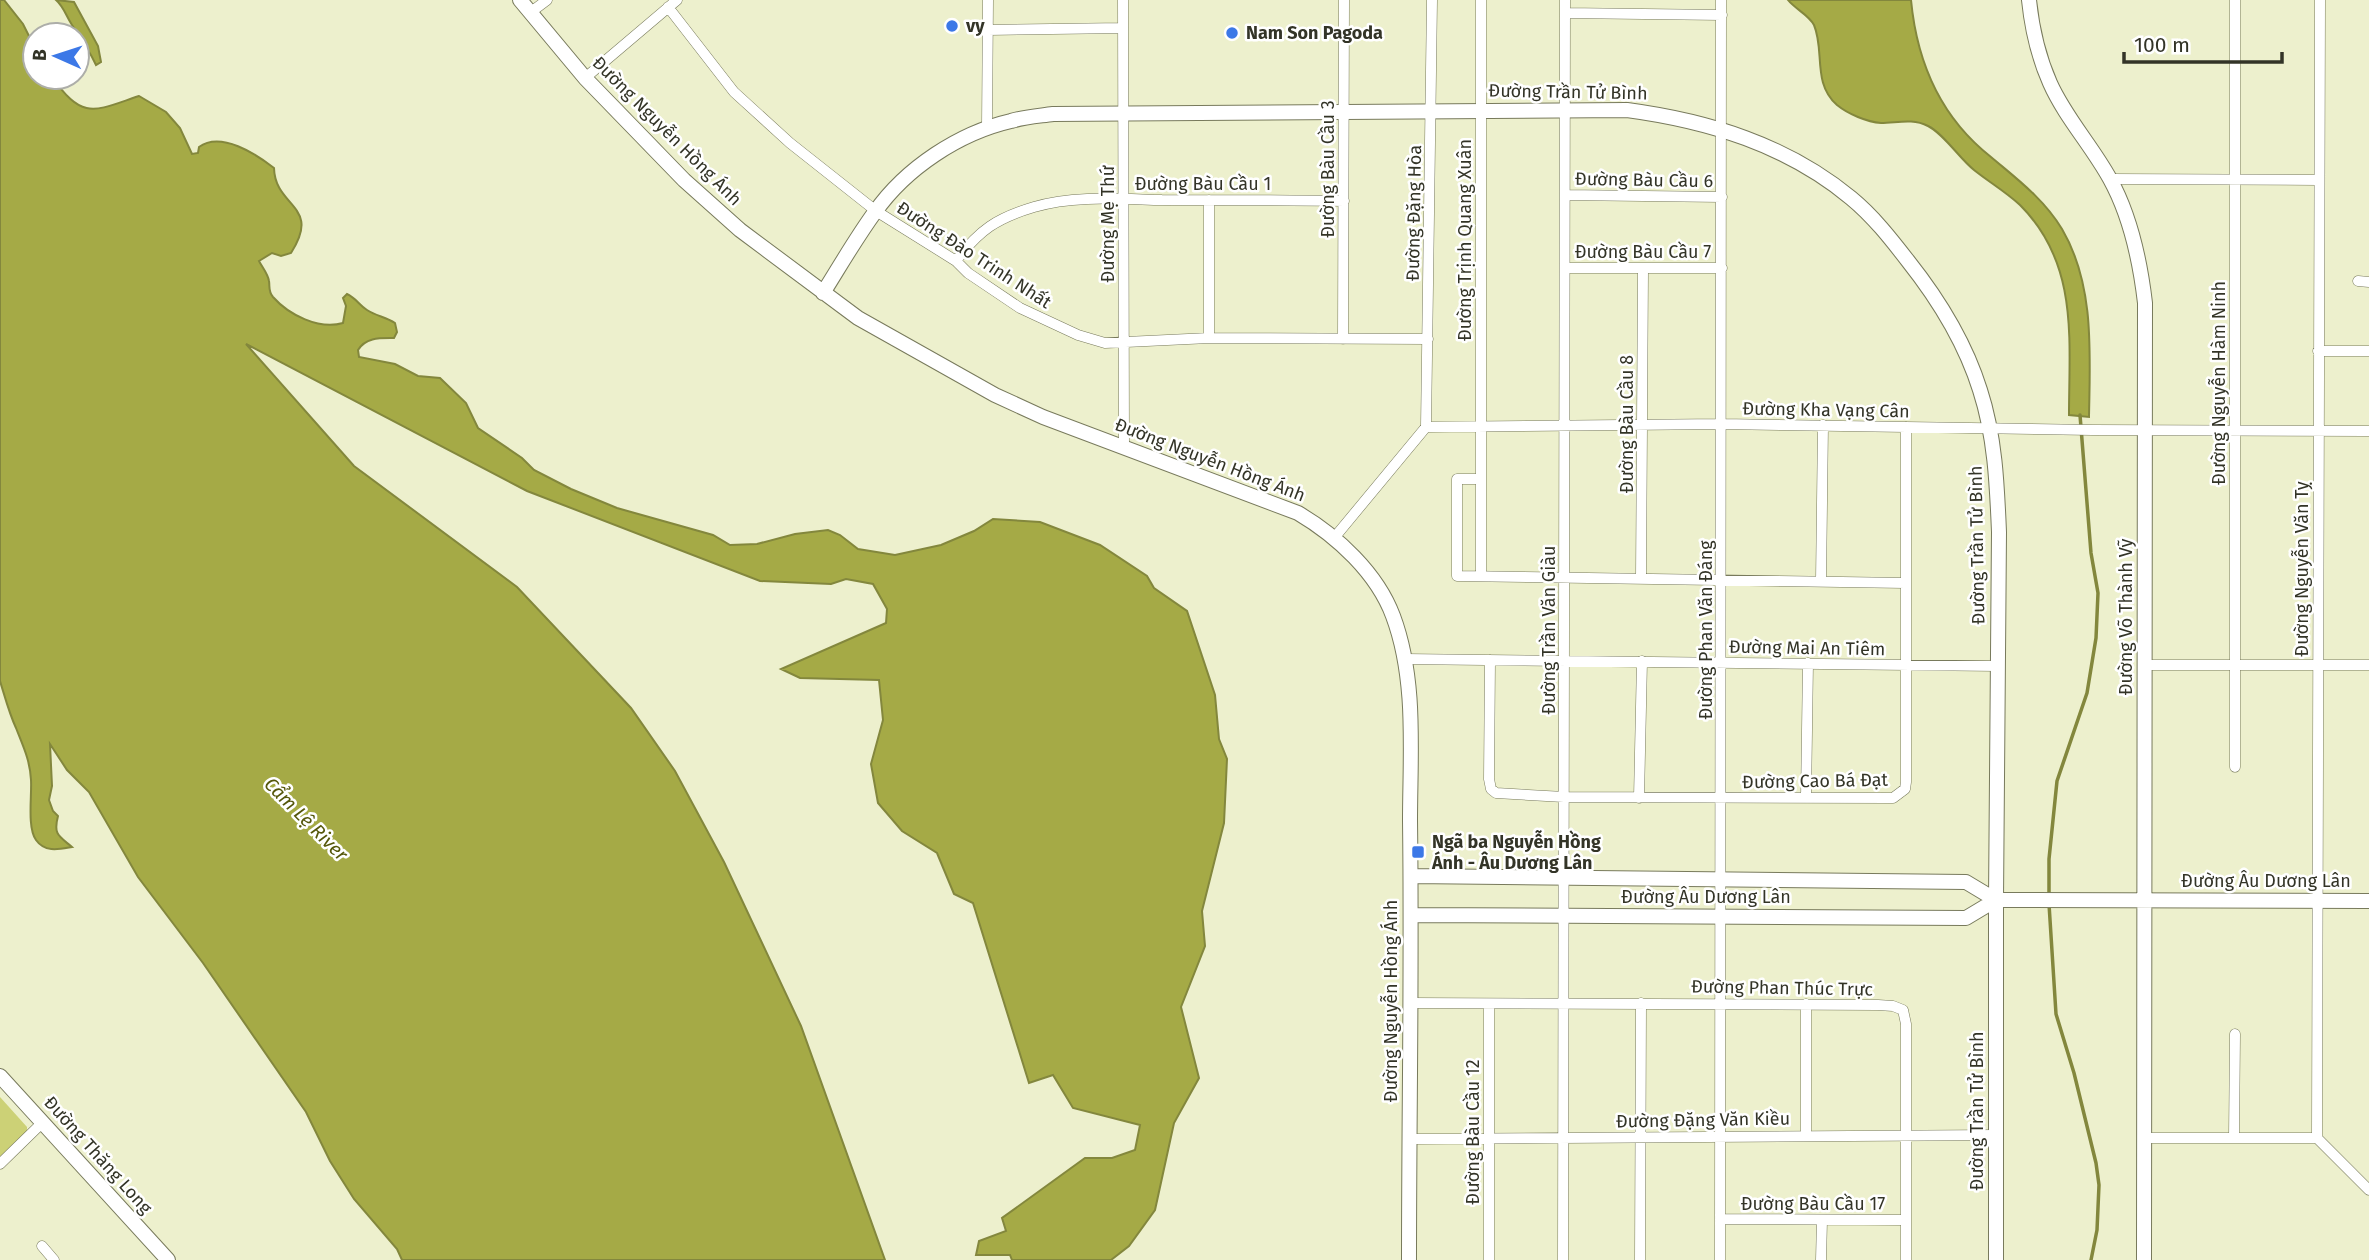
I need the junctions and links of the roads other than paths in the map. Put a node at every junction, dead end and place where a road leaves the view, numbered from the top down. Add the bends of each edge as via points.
1 (520, 0) edge
2 (547, 0) edge
3 (988, 0) edge
4 (1123, 0) edge
5 (1344, 0) edge
6 (1432, 0) edge
7 (1481, 0) edge
8 (1565, 0) edge
9 (1721, 0) edge
10 (2029, 0) edge
11 (2235, 0) edge
12 (2320, 0) edge
13 (673, 4) edge
14 (531, 12) junction
15 (1565, 13) junction
16 (1721, 15) junction
17 (1123, 28) junction
18 (988, 30) junction
19 (586, 78) junction
20 (1565, 108) junction
21 (1431, 110) junction
22 (1481, 110) junction
23 (1344, 111) junction
24 (1123, 112) junction
25 (987, 129) junction
26 (1722, 129) junction
27 (2110, 179) junction
28 (2319, 180) junction
29 (2235, 181) junction
30 (1565, 195) junction
31 (1722, 197) junction
32 (1123, 199) junction
33 (1209, 200) junction
34 (1344, 201) junction
35 (876, 211) junction
36 (956, 261) junction
37 (1565, 268) junction
38 (1722, 268) junction
39 (1643, 270) junction
40 (823, 293) junction
41 (1209, 338) junction
42 (1343, 339) junction
43 (1428, 339) junction
44 (1124, 343) junction
45 (2318, 351) junction
46 (2369, 351) edge
47 (1642, 424) junction
48 (1722, 424) junction
49 (1564, 425) junction
50 (1823, 425) junction
51 (1481, 426) junction
52 (1426, 427) junction
53 (1906, 427) junction
54 (1989, 428) junction
55 (2145, 430) junction
56 (2235, 430) junction
57 (2318, 431) junction
58 (2369, 431) edge
59 (1124, 447) junction
60 (1481, 479) junction
61 (1334, 538) junction
62 (1481, 576) junction
63 (1564, 577) junction
64 (1641, 578) junction
65 (1722, 579) junction
66 (1821, 581) junction
67 (1905, 583) junction
68 (1405, 659) junction
69 (1490, 660) junction
70 (1564, 660) junction
71 (1642, 661) junction
72 (1721, 662) junction
73 (1808, 663) junction
74 (1904, 664) junction
75 (2146, 665) junction
76 (2235, 665) junction
77 (2318, 665) junction
78 (2369, 665) edge
79 (1998, 666) junction
80 (2235, 767) dead end
81 (1564, 797) junction
82 (1639, 798) junction
83 (1721, 798) junction
84 (1806, 798) junction
85 (1411, 876) junction
86 (1564, 877) junction
87 (1721, 879) junction
88 (1996, 900) junction
89 (2146, 900) junction
90 (2318, 900) junction
91 (2369, 901) edge
92 (1411, 915) junction
93 (1564, 916) junction
94 (1721, 916) junction
95 (1564, 1002) junction
96 (1410, 1003) junction
97 (1641, 1003) junction
98 (1720, 1003) junction
99 (1489, 1004) junction
100 (1807, 1004) junction
101 (2235, 1034) dead end
102 (0, 1076) edge
103 (42, 1123) junction
104 (1906, 1134) junction
105 (1720, 1135) junction
106 (1806, 1135) junction
107 (1997, 1135) junction
108 (1642, 1136) junction
109 (1563, 1137) junction
110 (1489, 1138) junction
111 (2145, 1138) junction
112 (2234, 1138) junction
113 (2318, 1138) junction
114 (1409, 1139) junction
115 (0, 1164) edge
116 (2369, 1190) edge
117 (1720, 1219) junction
118 (1822, 1220) junction
119 (1906, 1220) junction
120 (42, 1246) dead end
121 (54, 1260) edge
122 (168, 1260) edge
123 (1409, 1260) edge
124 (1489, 1260) edge
125 (1563, 1260) edge
126 (1640, 1260) edge
127 (1720, 1260) edge
128 (1821, 1260) edge
129 (1906, 1260) edge
130 (1996, 1260) edge
131 (2144, 1260) edge

1 - 14 street, Đường Nguyễn Hồng Ánh
2 - 14 street
3 - 18 street
4 - 17 street, Đường Mẹ Thứ
5 - 23 street, Đường Bàu Cầu 3
6 - 21 street, Đường Đặng Hòa
7 - 22 street, Đường Trịnh Quang Xuân
8 - 15 street, Đường Trần Văn Giàu
9 - 16 street, Đường Phan Văn Đáng
10 - 27 street, Đường Võ Thành Vỹ via 2035,42 2050,85
11 - 29 street, Đường Nguyễn Hàm Ninh
12 - 28 street, Đường Nguyễn Văn Tỵ
13 - 19 street
13 - 35 street, Đường Đào Trinh Nhất via 711,65 734,92
14 - 19 street, Đường Nguyễn Hồng Ánh
15 - 16 street
15 - 20 street, Đường Trần Văn Giàu
16 - 26 street, Đường Phan Văn Đáng
17 - 18 street
17 - 24 street, Đường Mẹ Thứ
18 - 25 street
19 - 40 street, Đường Nguyễn Hồng Ánh via 684,180
20 - 22 street, Đường Trần Tử Bình
20 - 26 street, Đường Trần Tử Bình via 1661,114
20 - 30 street, Đường Trần Văn Giàu
21 - 22 street, Đường Trần Tử Bình
21 - 23 street, Đường Trần Tử Bình
21 - 43 street, Đường Đặng Hòa
22 - 51 street, Đường Trịnh Quang Xuân
23 - 24 street, Đường Trần Tử Bình
23 - 34 street, Đường Bàu Cầu 3
24 - 25 street, Đường Trần Tử Bình via 1053,114
24 - 32 street, Đường Mẹ Thứ
25 - 35 street, Đường Trần Tử Bình via 917,167
26 - 31 street, Đường Phan Văn Đáng
26 - 54 street, Đường Trần Tử Bình via 1779,151 1815,173 1852,198 1885,232 1948,316 1980,390
27 - 29 street
27 - 55 street, Đường Võ Thành Vỹ via 2141,270
28 - 29 street
28 - 45 street, Đường Nguyễn Văn Tỵ
29 - 56 street, Đường Nguyễn Hàm Ninh
30 - 31 street, Đường Bàu Cầu 6
30 - 37 street, Đường Trần Văn Giàu
31 - 38 street, Đường Phan Văn Đáng
32 - 33 street, Đường Bàu Cầu 1
32 - 36 street, Đường Bàu Cầu 1 via 1034,207 986,228
32 - 44 street, Đường Mẹ Thứ
33 - 34 street, Đường Bàu Cầu 1
33 - 41 street
34 - 42 street, Đường Bàu Cầu 3
35 - 36 street, Đường Đào Trinh Nhất
35 - 40 street, Đường Trần Tử Bình
36 - 44 street, Đường Đào Trinh Nhất via 1020,308 1078,335
37 - 39 street, Đường Bàu Cầu 7
37 - 49 street, Đường Trần Văn Giàu
38 - 39 street, Đường Bàu Cầu 7
38 - 48 street, Đường Phan Văn Đáng
39 - 47 street, Đường Bàu Cầu 8
40 - 59 street, Đường Nguyễn Hồng Ánh via 869,325 995,395
41 - 42 street, Đường Đào Trinh Nhất
41 - 44 street, Đường Đào Trinh Nhất
42 - 43 street, Đường Đào Trinh Nhất
43 - 52 street, Đường Đặng Hòa
44 - 59 street, Đường Mẹ Thứ
45 - 46 street
45 - 57 street, Đường Nguyễn Văn Tỵ
47 - 48 street, Đường Kha Vạng Cân
47 - 49 street, Đường Kha Vạng Cân
47 - 64 street, Đường Bàu Cầu 8
48 - 50 street, Đường Kha Vạng Cân
48 - 65 street, Đường Phan Văn Đáng
49 - 51 street, Đường Kha Vạng Cân
49 - 63 street, Đường Trần Văn Giàu
50 - 53 street, Đường Kha Vạng Cân
50 - 66 street
51 - 52 street, Đường Kha Vạng Cân
51 - 60 street, Đường Trịnh Quang Xuân
52 - 61 street
53 - 54 street, Đường Kha Vạng Cân
53 - 67 street, Đường Cao Bá Đạt
54 - 55 street, Đường Kha Vạng Cân
54 - 79 street, Đường Trần Tử Bình via 1997,476
55 - 56 street, Đường Kha Vạng Cân
55 - 75 street, Đường Võ Thành Vỹ
56 - 57 street, Đường Kha Vạng Cân
56 - 76 street, Đường Nguyễn Hàm Ninh
57 - 58 street, Đường Kha Vạng Cân
57 - 77 street, Đường Nguyễn Văn Tỵ
59 - 61 street, Đường Nguyễn Hồng Ánh via 1298,513
60 - 62 street, Đường Trịnh Quang Xuân
60 - 62 street via 1457,479 1457,576
61 - 68 street, Đường Nguyễn Hồng Ánh via 1378,588 1392,614
62 - 63 street
63 - 64 street
63 - 70 street, Đường Trần Văn Giàu
64 - 65 street
65 - 66 street
65 - 72 street, Đường Phan Văn Đáng
66 - 67 street
67 - 74 street, Đường Cao Bá Đạt
68 - 69 street, Đường Mai An Tiêm
68 - 85 street, Đường Nguyễn Hồng Ánh
69 - 70 street, Đường Mai An Tiêm
69 - 81 street, Đường Cao Bá Đạt via 1491,789 1503,795
70 - 71 street, Đường Mai An Tiêm
70 - 81 street, Đường Trần Văn Giàu
71 - 72 street, Đường Mai An Tiêm
71 - 82 street
72 - 73 street, Đường Mai An Tiêm
72 - 83 street, Đường Phan Văn Đáng
73 - 74 street, Đường Mai An Tiêm
73 - 84 street
74 - 79 street, Đường Mai An Tiêm
74 - 84 street, Đường Cao Bá Đạt via 1905,789 1893,798
75 - 76 street
75 - 89 street, Đường Võ Thành Vỹ
76 - 77 street
76 - 80 street, Đường Nguyễn Hàm Ninh
77 - 78 street
77 - 90 street, Đường Nguyễn Văn Tỵ
79 - 88 street, Đường Trần Tử Bình
81 - 82 street, Đường Cao Bá Đạt
81 - 86 street, Đường Trần Văn Giàu
82 - 83 street, Đường Cao Bá Đạt
83 - 84 street, Đường Cao Bá Đạt
83 - 87 street, Đường Phan Văn Đáng
85 - 86 street, Đường Âu Dương Lân
85 - 92 street, Đường Nguyễn Hồng Ánh
86 - 87 street, Đường Âu Dương Lân
86 - 93 street, Đường Trần Văn Giàu
87 - 88 street, Đường Âu Dương Lân via 1966,882
87 - 94 street, Đường Phan Văn Đáng
88 - 89 street, Đường Âu Dương Lân
88 - 94 street, Đường Âu Dương Lân via 1966,918
88 - 107 street, Đường Trần Tử Bình
89 - 90 street, Đường Âu Dương Lân
89 - 111 street, Đường Võ Thành Vỹ
90 - 91 street, Đường Âu Dương Lân
90 - 113 street, Đường Nguyễn Văn Tỵ
92 - 93 street, Đường Âu Dương Lân
92 - 96 street, Đường Nguyễn Hồng Ánh
93 - 94 street, Đường Âu Dương Lân
93 - 95 street, Đường Trần Văn Giàu
94 - 98 street, Đường Phan Văn Đáng
95 - 97 street, Đường Phan Thúc Trực
95 - 99 street, Đường Phan Thúc Trực
95 - 109 street, Đường Trần Văn Giàu
96 - 99 street, Đường Phan Thúc Trực
96 - 114 street, Đường Nguyễn Hồng Ánh
97 - 98 street, Đường Phan Thúc Trực
97 - 108 street
98 - 100 street, Đường Phan Thúc Trực
98 - 105 street, Đường Phan Văn Đáng
99 - 110 street, Đường Bàu Cầu 12
100 - 104 street, Đường Phan Thúc Trực via 1903,1010
100 - 106 street
101 - 112 street
102 - 103 street, Đường Thăng Long
103 - 115 street
103 - 122 street, Đường Thăng Long
104 - 106 street, Đường Đặng Văn Kiều
104 - 107 street, Đường Đặng Văn Kiều
104 - 119 street, Đường Phan Thúc Trực
105 - 106 street, Đường Đặng Văn Kiều
105 - 108 street, Đường Đặng Văn Kiều
105 - 117 street, Đường Phan Văn Đáng
107 - 130 street, Đường Trần Tử Bình
108 - 109 street, Đường Đặng Văn Kiều
108 - 126 street
109 - 110 street, Đường Đặng Văn Kiều
109 - 125 street, Đường Trần Văn Giàu
110 - 114 street, Đường Đặng Văn Kiều
110 - 124 street, Đường Bàu Cầu 12
111 - 112 street
111 - 131 street, Đường Võ Thành Vỹ
112 - 113 street
113 - 116 street
114 - 123 street, Đường Nguyễn Hồng Ánh
117 - 118 street, Đường Bàu Cầu 17
117 - 127 street, Đường Phan Văn Đáng
118 - 119 street, Đường Bàu Cầu 17
118 - 128 street
119 - 129 street, Đường Phan Thúc Trực
120 - 121 street

